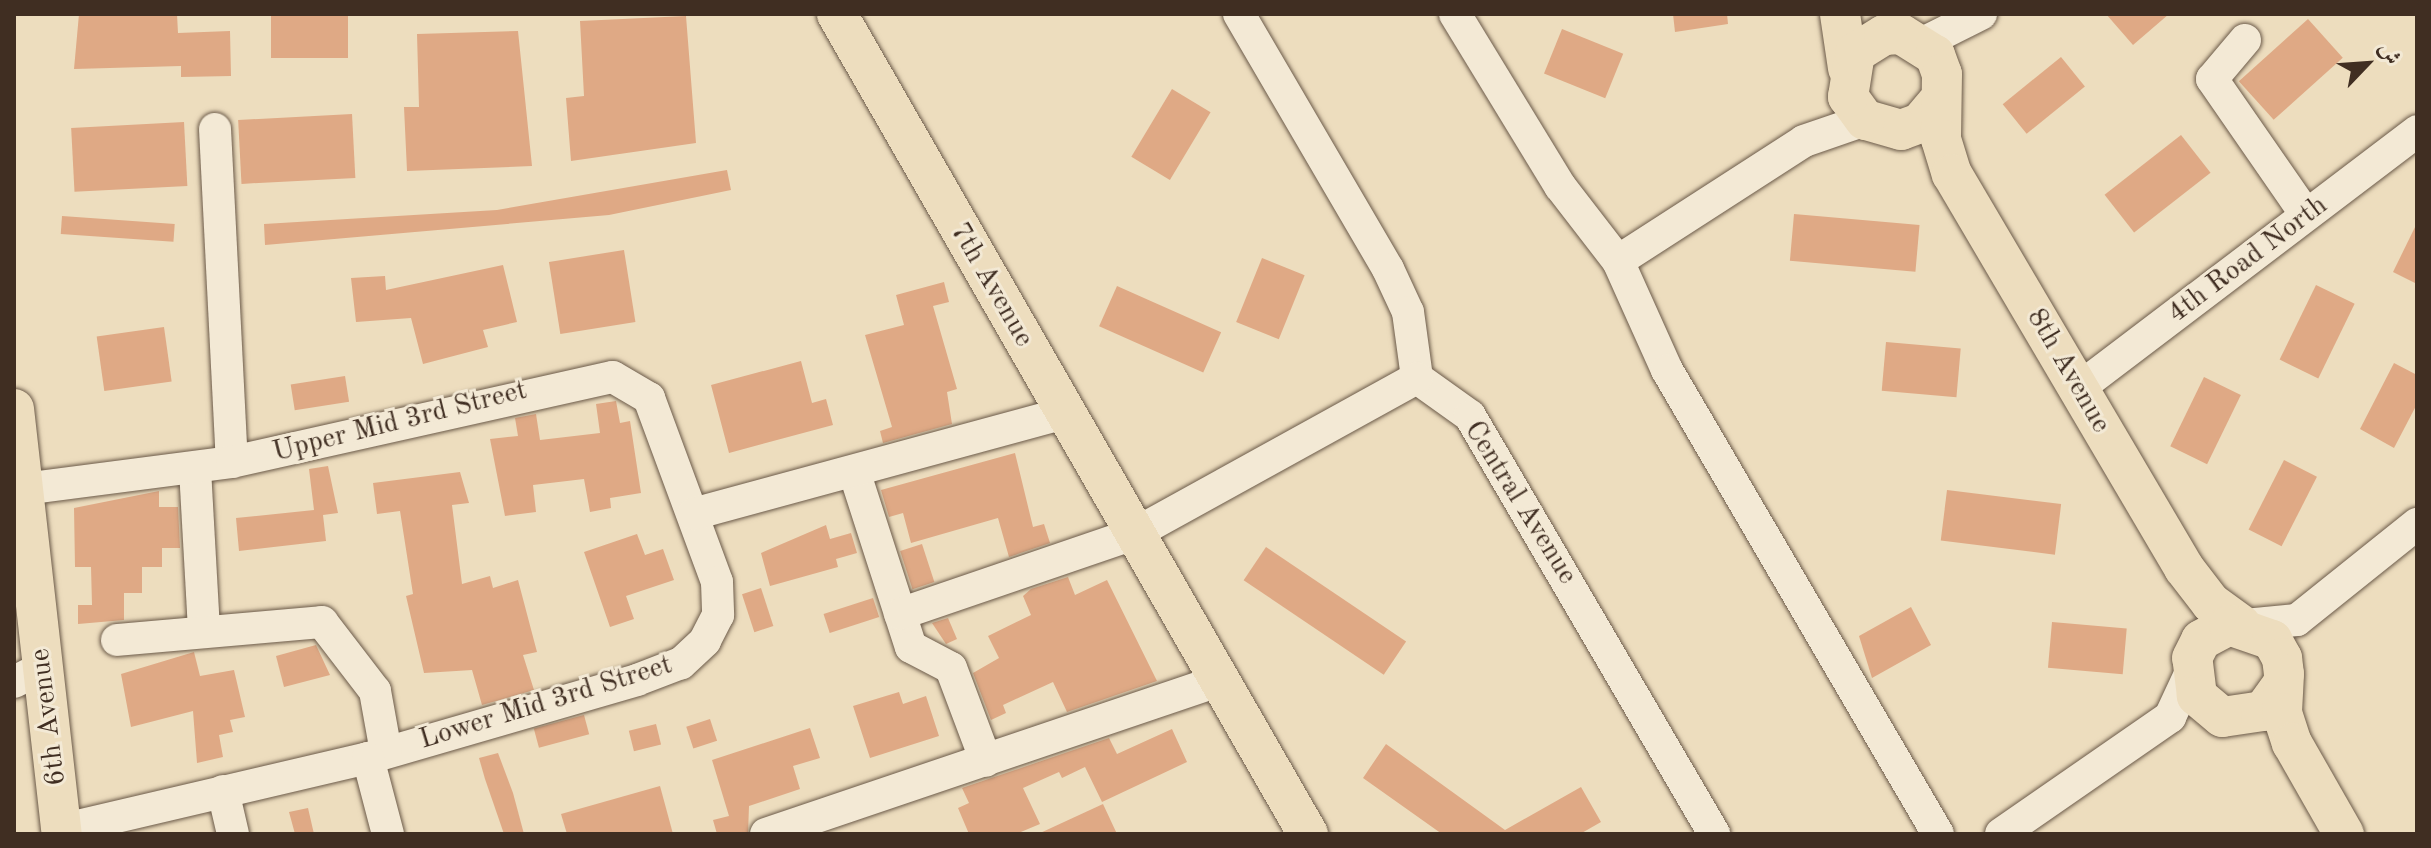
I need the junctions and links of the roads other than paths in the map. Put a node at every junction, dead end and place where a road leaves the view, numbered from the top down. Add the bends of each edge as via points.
1 (1239, 14) edge
2 (1455, 14) edge
3 (1840, 14) edge
4 (1860, 14) edge
5 (1976, 18) edge
6 (838, 21) edge
7 (2245, 40) dead end
8 (1926, 64) junction
9 (1847, 74) junction
10 (1874, 125) junction
11 (215, 129) dead end
12 (2417, 131) edge
13 (1804, 141) junction
14 (1952, 174) junction
15 (2306, 215) junction
16 (1618, 261) junction
17 (1417, 378) junction
18 (2079, 388) junction
19 (14, 409) edge
20 (1066, 413) junction
21 (232, 462) junction
22 (195, 469) junction
23 (854, 471) junction
24 (23, 489) junction
25 (693, 514) junction
26 (2417, 524) edge
27 (1134, 534) junction
28 (2184, 568) junction
29 (900, 614) junction
30 (2297, 620) junction
31 (2243, 625) junction
32 (204, 631) junction
33 (117, 640) dead end
34 (2191, 666) junction
35 (28, 674) edge
36 (2283, 680) junction
37 (1218, 681) junction
38 (2170, 717) junction
39 (2235, 717) junction
40 (2292, 743) junction
41 (377, 755) junction
42 (986, 761) junction
43 (223, 791) junction
44 (1296, 830) edge
45 (62, 832) edge
46 (233, 834) edge
47 (388, 834) edge
48 (766, 834) edge
49 (1714, 834) edge
50 (1938, 834) edge
51 (2001, 834) edge
52 (2344, 834) edge

1 - 17 street via 1388,269 1408,312
2 - 16 street via 1560,186
3 - 9 main road
4 - 8 main road
5 - 8 street
6 - 20 main road, 7th Avenue
7 - 15 street via 2212,79
8 - 9 main road via 1867,42
8 - 10 main road via 1920,123
8 - 14 main road, 8th Avenue
9 - 10 main road
9 - 13 street
10 - 13 street
10 - 14 main road, 8th Avenue
11 - 21 street
12 - 15 street, 4th Road North
13 - 16 street
14 - 18 main road, 8th Avenue
15 - 18 street, 4th Road North
16 - 50 street via 1667,370
17 - 27 street
17 - 49 street, Central Avenue via 1470,416
18 - 28 main road, 8th Avenue
19 - 24 main road, 6th Avenue
20 - 23 street
20 - 27 main road, 7th Avenue
21 - 22 street, Upper Mid 3rd Street
21 - 25 street, Upper Mid 3rd Street via 613,377 649,398
22 - 24 street, Upper Mid 3rd Street
22 - 32 street
23 - 25 street
23 - 29 street
24 - 35 main road, 6th Avenue
25 - 41 street, Lower Mid 3rd Street via 717,582 718,615 705,641 681,663
26 - 30 street
27 - 29 street
27 - 37 main road, 7th Avenue
28 - 31 main road, 8th Avenue via 2211,603
28 - 34 main road, 8th Avenue
29 - 42 street via 911,647 951,668
30 - 31 street
30 - 36 street
31 - 34 main road via 2214,630
31 - 36 main road via 2272,640
32 - 33 street
32 - 41 street via 308,620 328,625 375,691
34 - 38 street
34 - 39 main road via 2197,696
35 - 45 main road, 6th Avenue
36 - 39 main road via 2275,700
36 - 40 main road
37 - 42 street
37 - 44 main road, 7th Avenue
38 - 39 street
38 - 51 street
39 - 40 main road
40 - 52 main road
41 - 43 street, Lower Mid 3rd Street
41 - 47 street
42 - 48 street
43 - 45 street, Lower Mid 3rd Street
43 - 46 street

